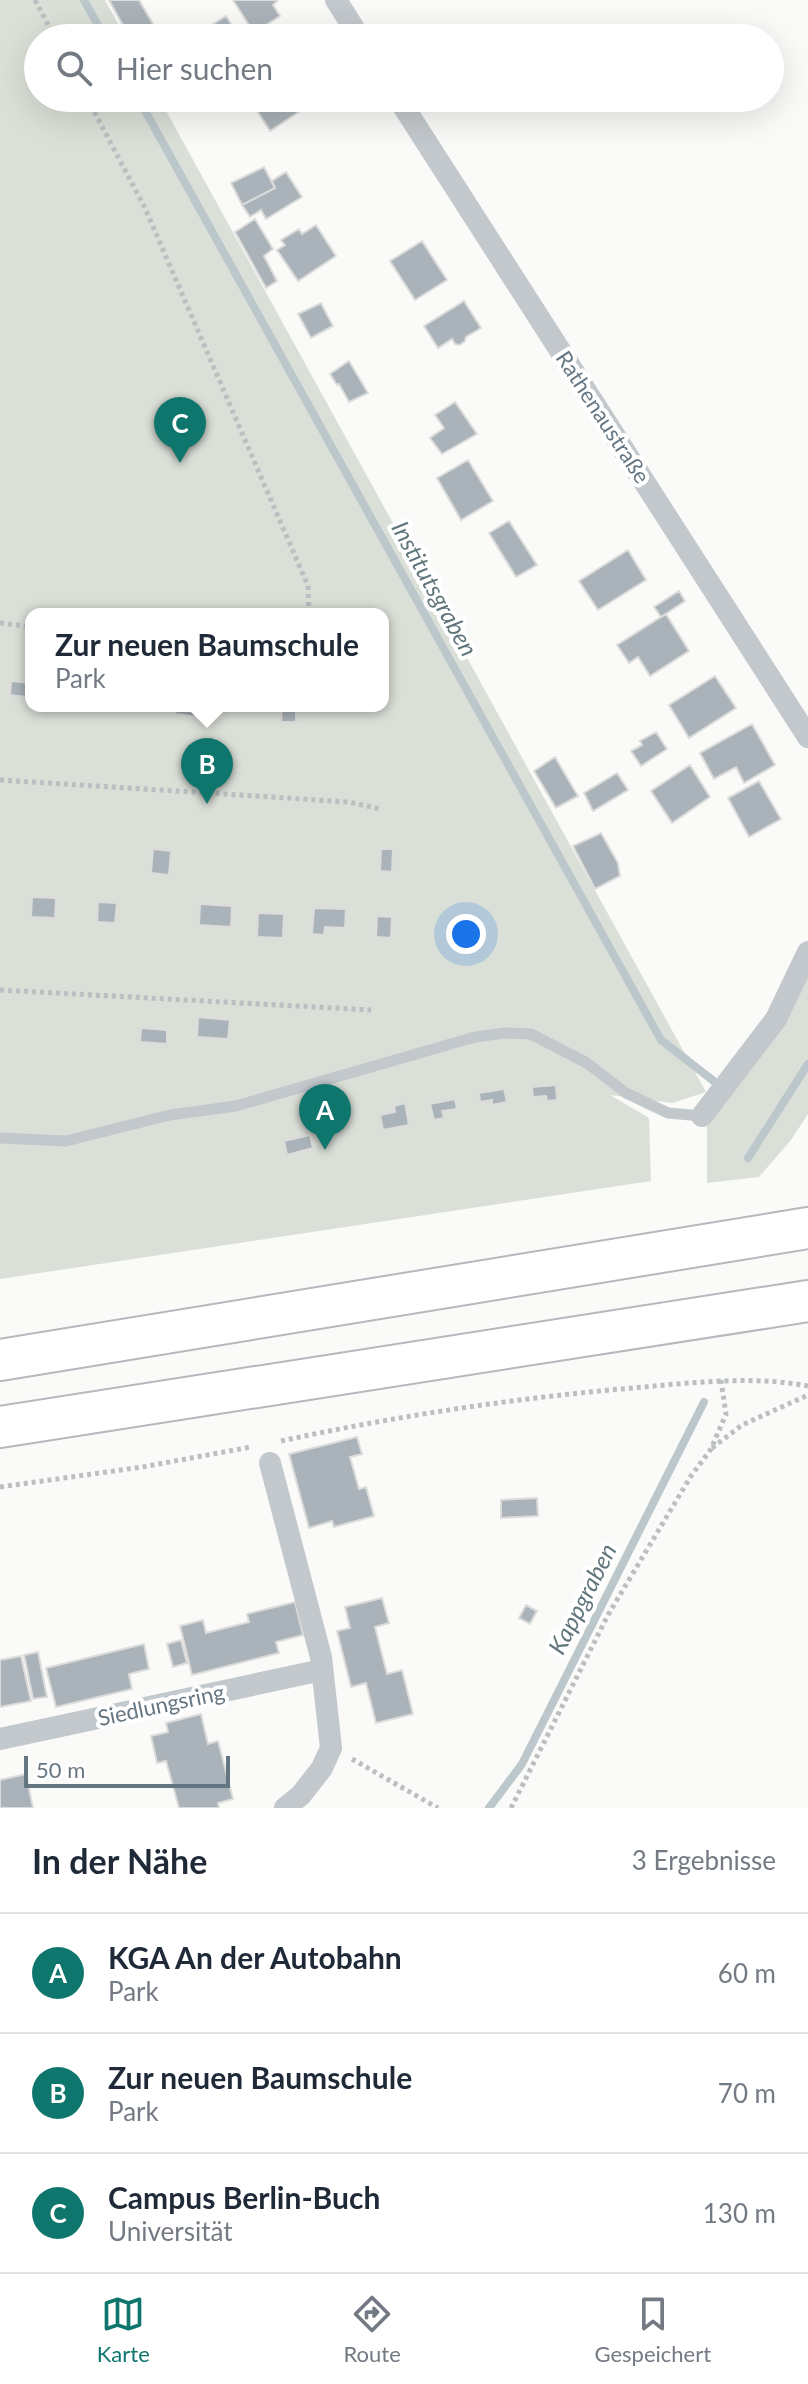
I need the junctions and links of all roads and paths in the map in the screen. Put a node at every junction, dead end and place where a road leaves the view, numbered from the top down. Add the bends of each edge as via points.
1 (35, 0) edge
2 (336, 0) edge
3 (48, 24) edge
4 (351, 24) edge
5 (94, 112) edge
6 (407, 112) edge
7 (309, 608) edge
8 (0, 623) edge
9 (25, 626) edge
10 (808, 737) edge
11 (0, 780) edge
12 (380, 809) dead end
13 (808, 952) edge
14 (0, 990) edge
15 (371, 1010) dead end
16 (702, 1116) joint
17 (0, 1138) edge
18 (808, 1228) edge
19 (808, 1301) edge
20 (0, 1360) edge
21 (721, 1380) junction
22 (808, 1386) edge
23 (808, 1395) edge
24 (0, 1427) edge
25 (711, 1449) junction
26 (267, 1454) junction
27 (0, 1487) edge
28 (322, 1670) junction
29 (0, 1739) edge
30 (331, 1748) junction
31 (285, 1808) edge
32 (438, 1808) edge
33 (511, 1808) edge

1 - 3 path
2 - 4 street
5 - 7 path via 145,208 308,586
6 - 10 street, Rathenaustraße
8 - 9 path
11 - 12 path via 349,802
13 - 16 street via 776,1019
14 - 15 path
16 - 17 lane via 668,1113 531,1034 505,1033 236,1106 170,1115 66,1141
18 - 20 highway
19 - 24 highway
21 - 22 path
21 - 25 path via 726,1414
21 - 26 path via 570,1393 372,1421
23 - 25 path via 742,1425
25 - 33 path via 608,1615
26 - 27 path
26 - 28 street
28 - 29 street, Siedlungsring
28 - 30 street
30 - 31 street via 322,1768
30 - 32 path

